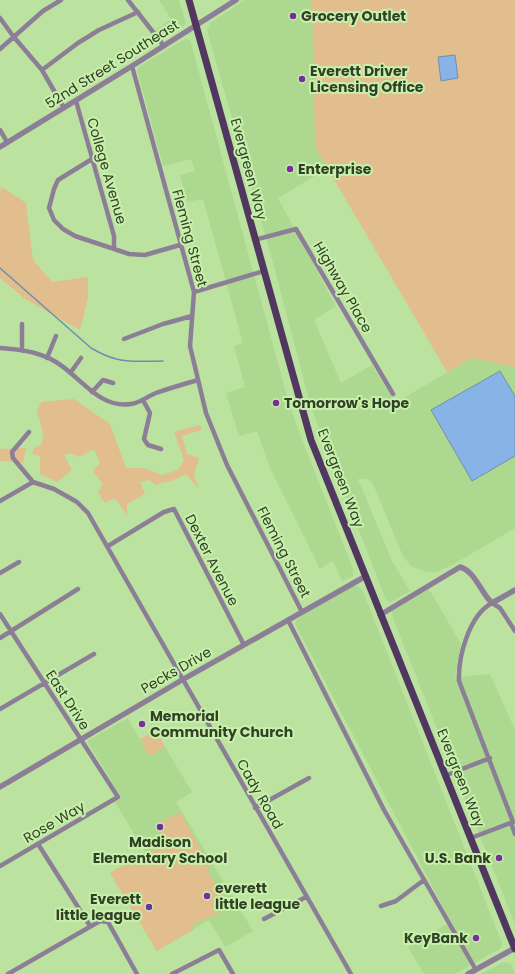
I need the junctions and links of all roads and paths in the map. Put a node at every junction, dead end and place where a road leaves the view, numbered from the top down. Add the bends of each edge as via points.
1 (61, 0) edge
2 (128, 0) edge
3 (189, 0) edge
4 (236, 0) edge
5 (138, 12) junction
6 (0, 18) edge
7 (196, 26) junction
8 (13, 36) junction
9 (164, 46) junction
10 (0, 49) edge
11 (132, 66) junction
12 (42, 70) junction
13 (76, 101) junction
14 (64, 108) junction
15 (0, 130) edge
16 (7, 142) junction
17 (0, 147) edge
18 (92, 159) junction
19 (254, 240) junction
20 (180, 245) junction
21 (114, 248) junction
22 (264, 271) junction
23 (194, 292) junction
24 (192, 316) junction
25 (22, 324) dead end
26 (56, 336) dead end
27 (124, 339) dead end
28 (0, 348) edge
29 (22, 351) junction
30 (47, 358) junction
31 (81, 358) dead end
32 (71, 372) junction
33 (198, 380) junction
34 (113, 383) dead end
35 (92, 392) junction
36 (393, 394) dead end
37 (143, 400) junction
38 (30, 432) dead end
39 (161, 449) dead end
40 (34, 482) junction
41 (0, 501) edge
42 (108, 546) junction
43 (19, 562) dead end
44 (0, 573) edge
45 (366, 576) junction
46 (78, 589) dead end
47 (515, 590) edge
48 (492, 603) junction
49 (302, 612) junction
50 (0, 614) edge
51 (380, 615) junction
52 (288, 620) junction
53 (11, 631) junction
54 (515, 632) edge
55 (0, 638) edge
56 (244, 644) junction
57 (94, 654) dead end
58 (182, 680) junction
59 (44, 683) junction
60 (0, 709) edge
61 (81, 740) junction
62 (490, 758) junction
63 (446, 775) junction
64 (309, 778) dead end
65 (0, 787) edge
66 (118, 797) joint
67 (255, 808) junction
68 (511, 823) junction
69 (515, 834) edge
70 (472, 838) junction
71 (38, 844) junction
72 (0, 866) edge
73 (424, 880) junction
74 (306, 897) junction
75 (381, 906) dead end
76 (264, 919) dead end
77 (90, 926) junction
78 (515, 949) edge
79 (476, 970) junction
80 (8, 974) edge
81 (137, 974) edge
82 (172, 974) edge
83 (233, 974) edge
84 (350, 974) edge
85 (468, 974) edge

1 - 8 street
2 - 5 street
3 - 7 main road, Evergreen Way
4 - 7 street, 52nd Street Southeast
5 - 9 street
5 - 12 street via 99,30
6 - 8 street
7 - 9 street, 52nd Street Southeast
7 - 19 main road, Evergreen Way
8 - 10 street
8 - 12 street
9 - 11 street, 52nd Street Southeast
11 - 13 street, 52nd Street Southeast
11 - 20 street, Fleming Street
12 - 14 street
13 - 14 street, 52nd Street Southeast
13 - 18 street, College Avenue
14 - 16 street, 52nd Street Southeast
15 - 16 street
16 - 17 street, 52nd Street Southeast
18 - 21 street, College Avenue via 114,236
18 - 21 street via 58,180 49,208 54,220 63,229 75,236
19 - 22 main road, Evergreen Way
19 - 36 street, Highway Place via 296,229
20 - 21 street via 145,255 129,254
20 - 23 street, Fleming Street
22 - 23 street
22 - 45 main road, Evergreen Way via 309,434
23 - 24 street, Fleming Street
24 - 27 street
24 - 33 street, Fleming Street via 190,346
25 - 29 street
26 - 30 street
28 - 29 street
29 - 30 street
30 - 32 street
31 - 32 street
32 - 35 street
33 - 37 street via 156,393
33 - 49 street, Fleming Street via 215,439 227,466
34 - 35 street via 103,380
35 - 37 street via 108,402 132,404
37 - 39 street via 150,412 144,439 148,445
38 - 40 street, Cady Road via 12,452 13,458
40 - 41 street
40 - 42 street, Cady Road via 54,489 77,502 88,513
42 - 56 street, Dexter Avenue via 164,512 174,509
42 - 58 street, Cady Road
43 - 44 street
45 - 49 street, Pecks Drive
45 - 51 main road, Evergreen Way
46 - 53 street
47 - 48 street
48 - 51 street via 485,597 469,571 460,567
48 - 54 street via 500,608
48 - 62 street via 483,608 476,617 468,634 458,672 459,681
49 - 52 street, Pecks Drive
50 - 53 street, East Drive
51 - 63 main road, Evergreen Way
52 - 56 street, Pecks Drive
52 - 73 street via 384,810
53 - 55 street
53 - 59 street, East Drive
56 - 58 street, Pecks Drive
57 - 59 street
58 - 61 street, Pecks Drive
58 - 67 street, Cady Road
59 - 60 street
59 - 61 street, East Drive
61 - 65 street, Pecks Drive
61 - 66 street, East Drive
62 - 63 street
62 - 68 street via 513,822
63 - 70 main road, Evergreen Way
64 - 67 street
66 - 71 street, Rose Way
67 - 74 street, Cady Road
68 - 69 street
68 - 70 street
70 - 78 main road, Evergreen Way
71 - 72 street, Rose Way
71 - 77 street
73 - 75 street via 396,901
73 - 79 street
74 - 76 street
74 - 84 street, Cady Road
77 - 80 street
77 - 81 street via 100,921 108,922
78 - 79 street
79 - 85 street
82 - 83 street via 219,950

